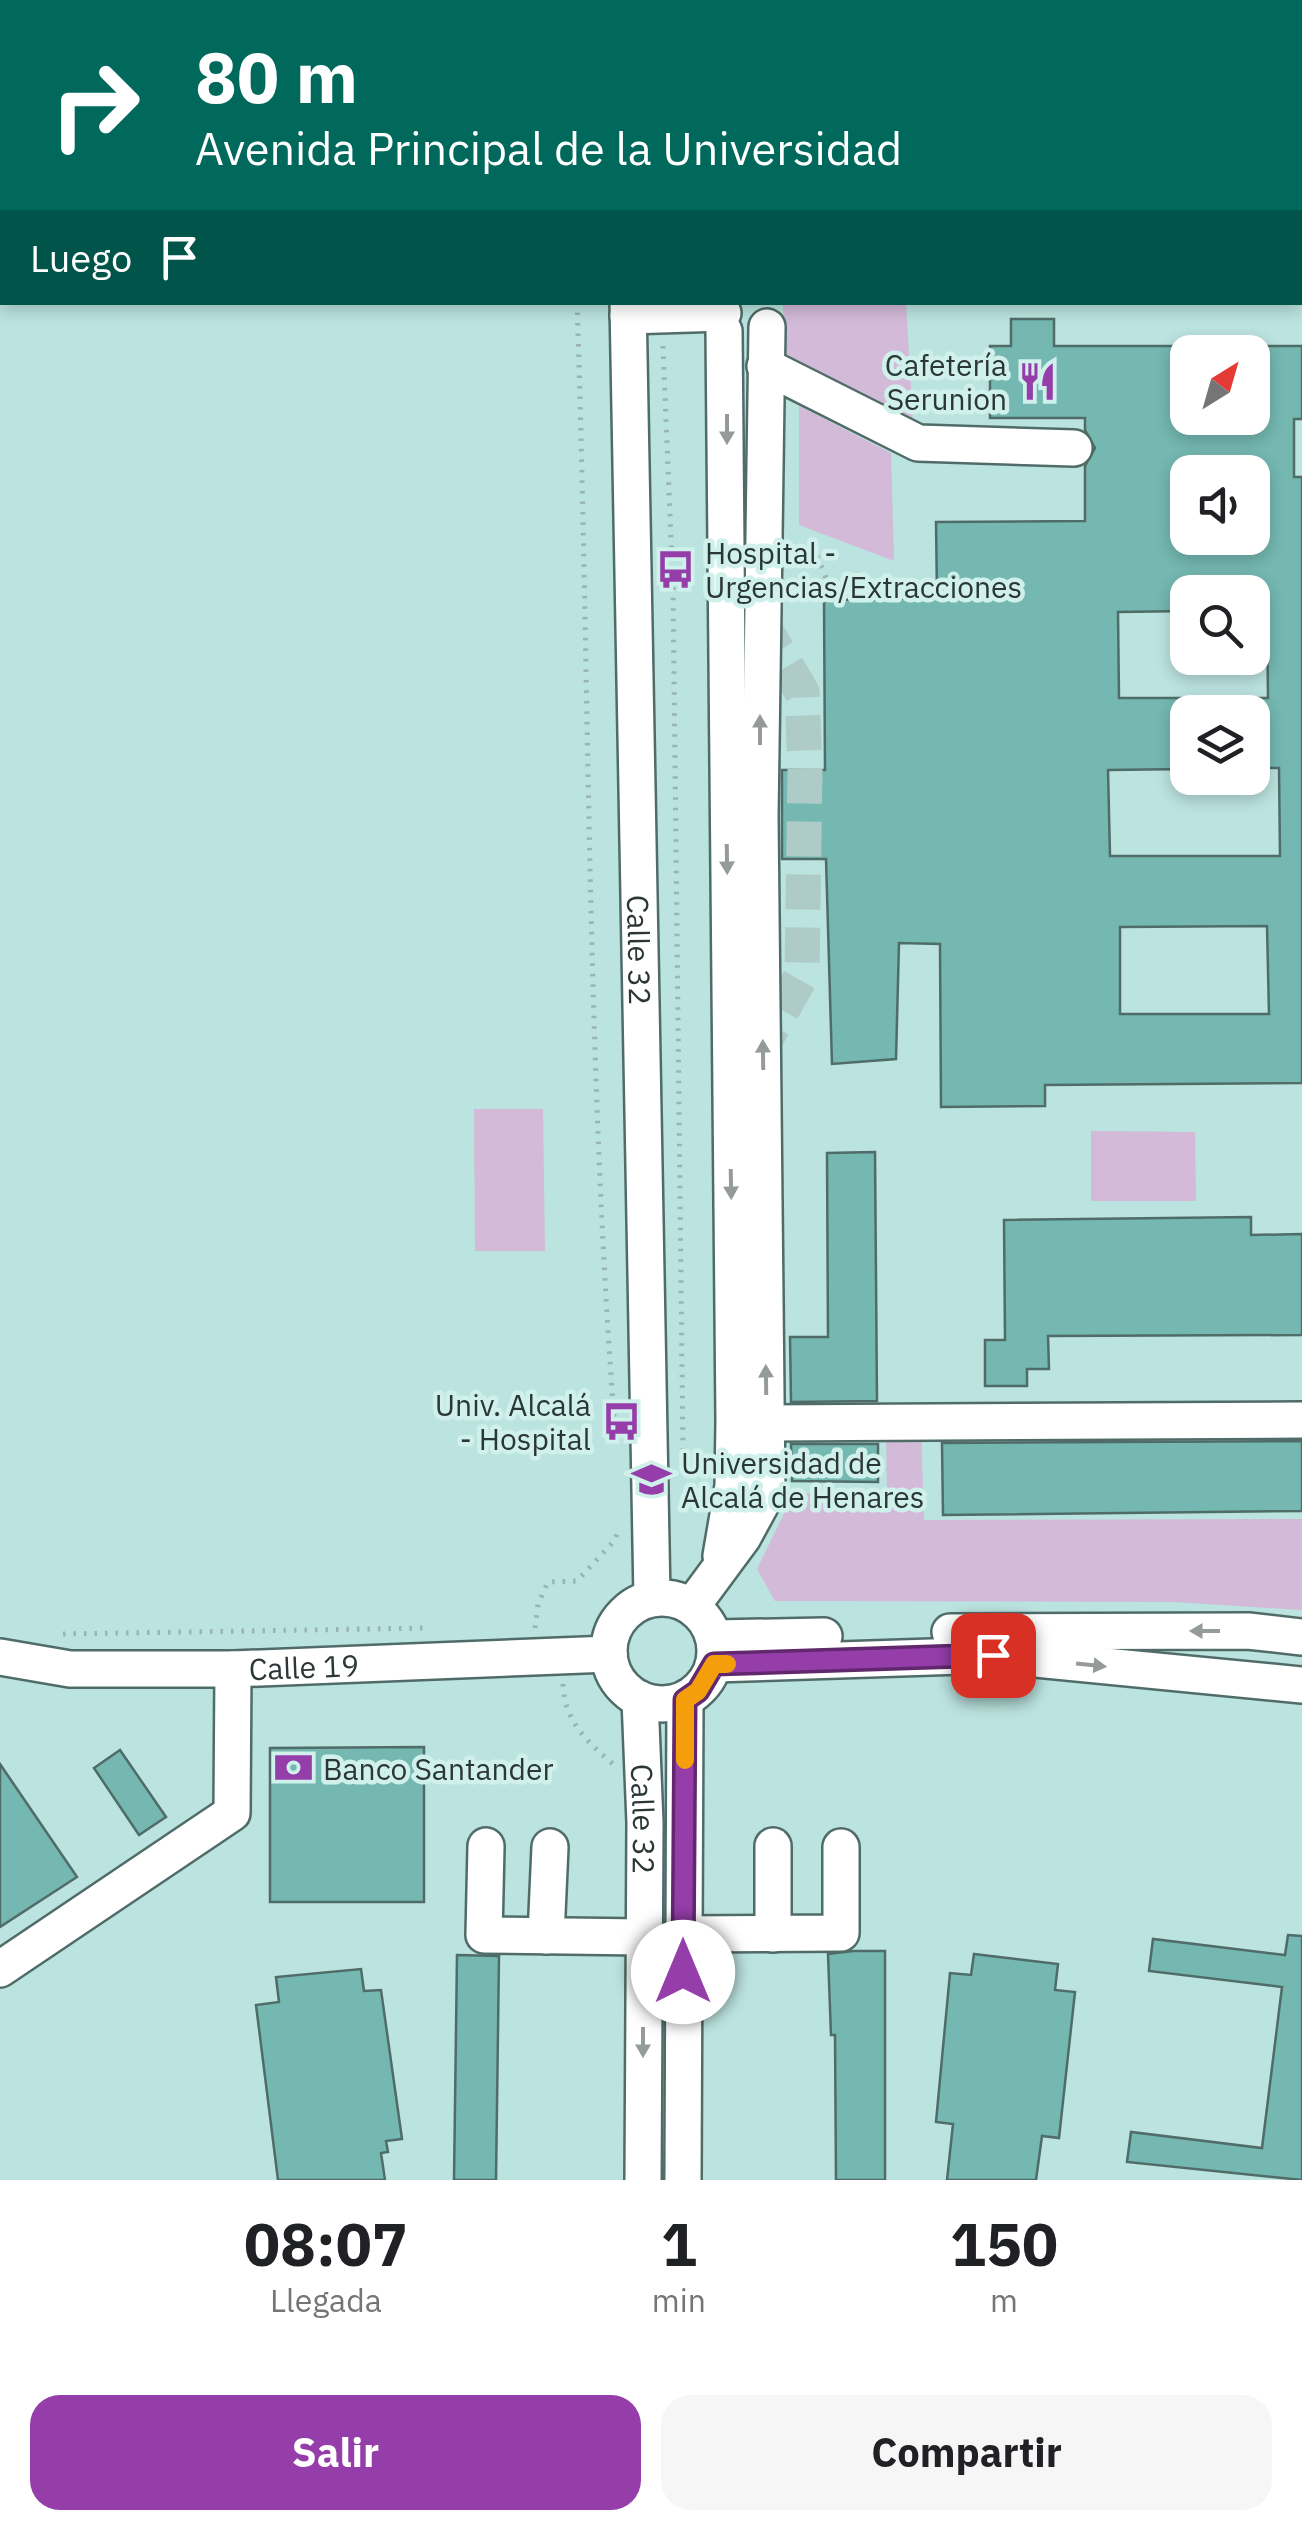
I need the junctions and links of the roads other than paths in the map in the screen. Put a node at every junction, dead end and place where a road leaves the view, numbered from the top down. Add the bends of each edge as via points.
1 (639, 311) edge
2 (767, 315) edge
3 (724, 316) edge
4 (765, 366) junction
5 (1074, 448) dead end
6 (1302, 1420) edge
7 (767, 1423) junction
8 (718, 1567) junction
9 (652, 1598) junction
10 (692, 1606) junction
11 (1302, 1637) edge
12 (714, 1651) junction
13 (609, 1654) junction
14 (0, 1657) edge
15 (232, 1669) junction
16 (1302, 1684) edge
17 (640, 1699) junction
18 (685, 1700) junction
19 (486, 1846) dead end
20 (550, 1846) dead end
21 (773, 1846) dead end
22 (841, 1847) dead end
23 (684, 1934) junction
24 (772, 1934) junction
25 (546, 1936) junction
26 (644, 1937) junction
27 (0, 1969) edge
28 (644, 2180) edge
29 (682, 2180) edge

1 - 3 street
1 - 9 street, Calle 32
2 - 3 street via 756,340 740,340
2 - 4 street
3 -> 8 street via 734,1421 733,1486
4 - 5 street via 918,444
7 -> 4 street via 760,816
6 - 7 street
7 - 8 street via 768,1492
8 - 10 street
9 - 10 street
9 - 13 street via 616,1624
10 - 12 street
11 -> 12 street via 991,1630
12 -> 16 street via 993,1655
12 - 18 street via 698,1691
13 - 15 street, Calle 19
13 - 17 street via 618,1681
14 - 15 street, Calle 19 via 70,1669
15 - 27 street via 232,1813
17 - 18 street
17 - 26 street, Calle 32
18 - 23 street, Calle 32
19 - 25 street via 484,1935
20 - 25 street
21 - 24 street
22 - 24 street via 842,1933
23 - 24 street
23 - 29 street, Calle 32
25 - 26 street
26 -> 28 street, Calle 32

